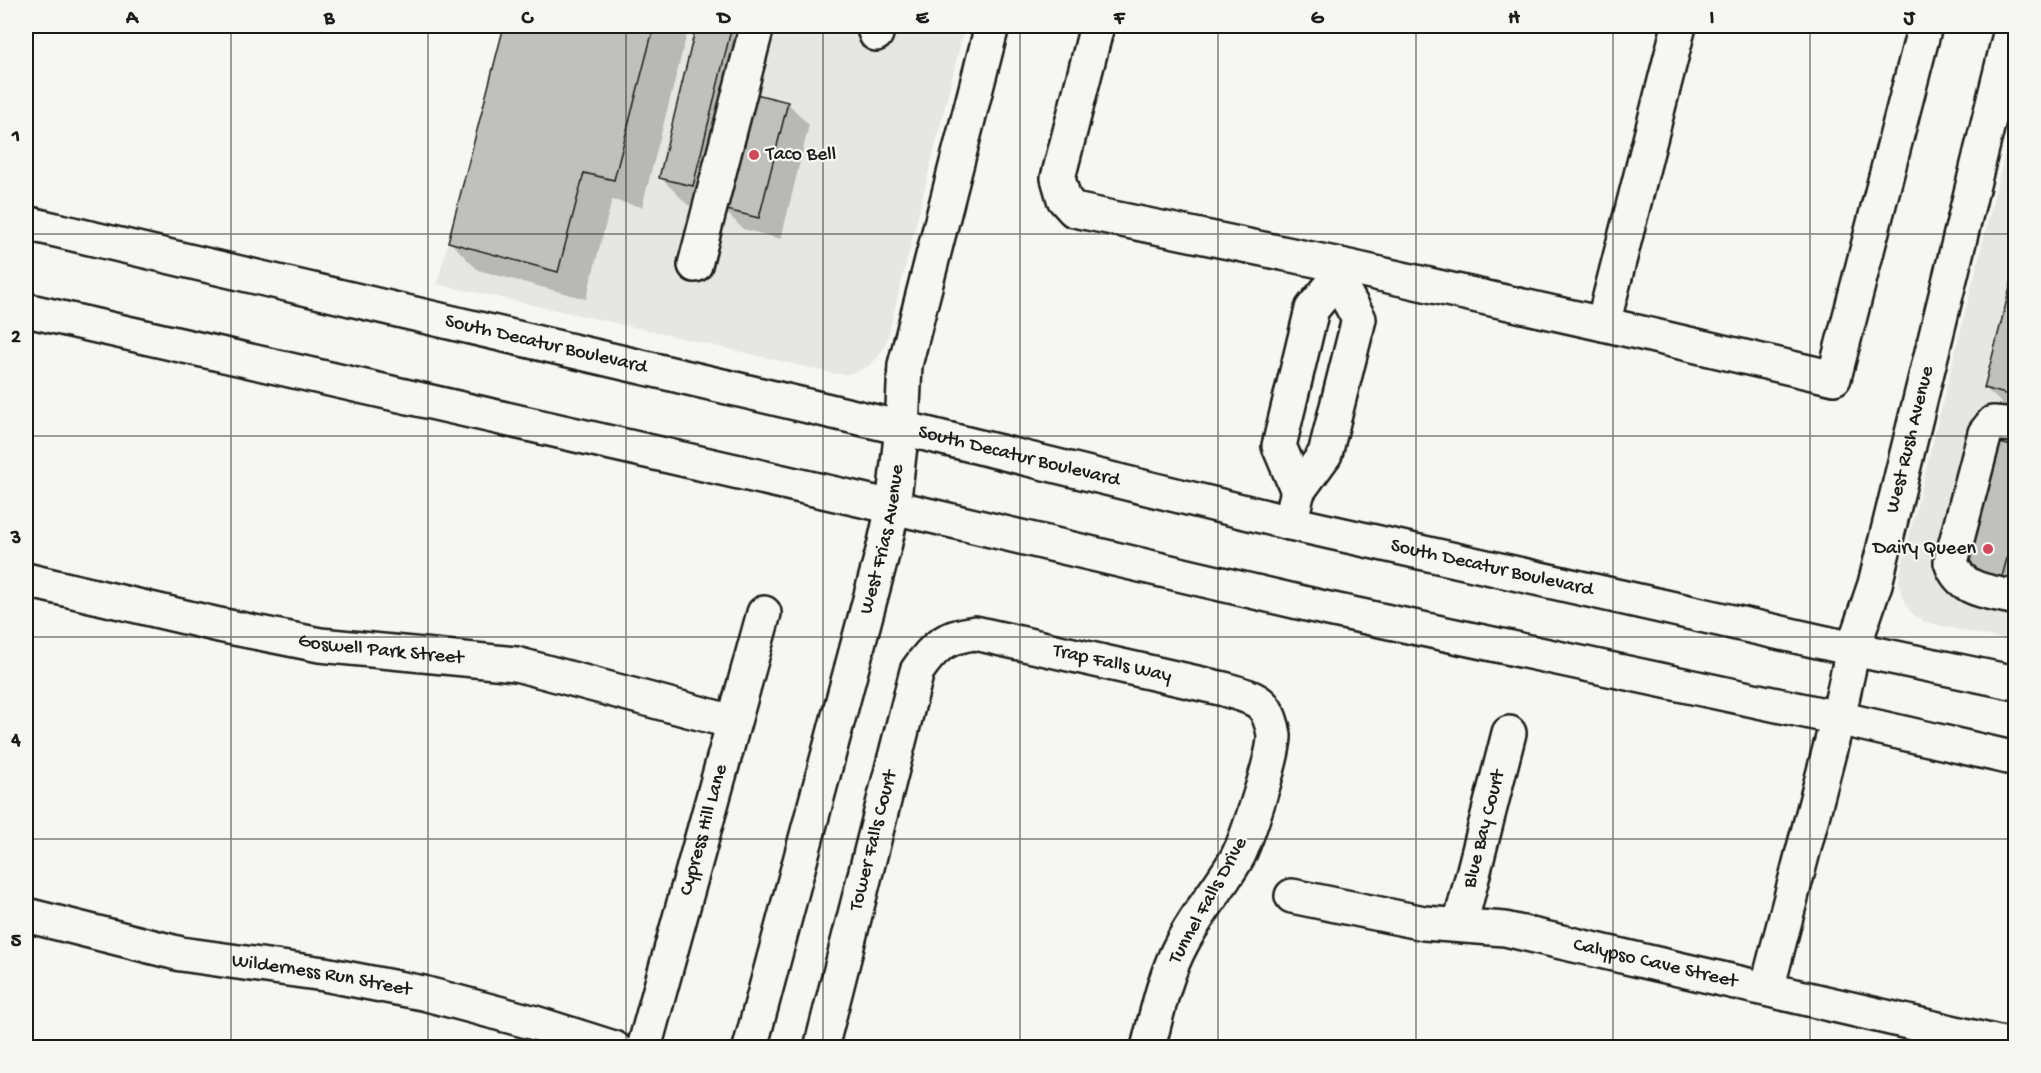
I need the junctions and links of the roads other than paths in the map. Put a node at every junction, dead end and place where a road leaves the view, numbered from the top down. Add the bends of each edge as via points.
1 (757, 26) edge
2 (992, 26) edge
3 (1098, 26) edge
4 (1679, 26) edge
5 (1924, 26) edge
6 (2012, 26) edge
7 (26, 222) edge
8 (695, 265) dead end
9 (1338, 272) junction
10 (26, 310) edge
11 (1603, 324) junction
12 (2016, 425) edge
13 (902, 428) junction
14 (1298, 490) junction
15 (893, 507) junction
16 (1290, 523) junction
17 (26, 580) edge
18 (2016, 598) edge
19 (764, 613) dead end
20 (944, 642) joint
21 (1853, 649) junction
22 (2016, 683) edge
23 (1838, 718) junction
24 (1269, 719) joint
25 (733, 722) junction
26 (1509, 734) dead end
27 (2016, 759) edge
28 (1292, 896) dead end
29 (26, 915) edge
30 (1460, 925) junction
31 (1767, 989) junction
32 (614, 1047) edge
33 (644, 1047) edge
34 (750, 1047) edge
35 (821, 1047) edge
36 (1148, 1047) edge
37 (2016, 1047) edge

1 - 8 street
2 - 13 street, West Frias Avenue via 905,365
3 - 9 street via 1058,178 1064,199 1074,210
4 - 11 street
5 - 11 street via 1834,378
6 - 21 street, West Rush Avenue via 1875,584
7 - 13 street, South Decatur Boulevard
9 - 11 street
9 - 14 street via 1312,309 1279,446
9 - 14 street via 1359,319 1325,454
10 - 15 street
12 - 18 street via 1993,423 1985,434 1951,562 1966,585
13 - 15 street, West Frias Avenue
13 - 16 street, South Decatur Boulevard
14 - 16 street
15 - 23 street via 1324,608
15 - 34 street, West Frias Avenue
16 - 21 street, South Decatur Boulevard
17 - 25 street, Goswell Park Street via 320,645 516,664
19 - 25 street, Cypress Hill Lane
20 - 24 street, Trap Falls Way via 975,633 1224,689 1262,705
20 - 35 street, Tower Falls Court via 917,671
21 - 22 street, South Decatur Boulevard
21 - 23 street, West Rush Avenue
23 - 27 street
23 - 31 street, West Rush Avenue
24 - 36 street, Tunnel Falls Drive via 1274,735 1270,758 1248,833 1182,943
25 - 33 street, Cypress Hill Lane
26 - 30 street, Blue Bay Court
28 - 30 street, Calypso Cave Street via 1424,923
29 - 32 street, Wilderness Run Street via 181,954 324,974 423,993
30 - 31 street, Calypso Cave Street via 1505,928
31 - 37 street, Calypso Cave Street

